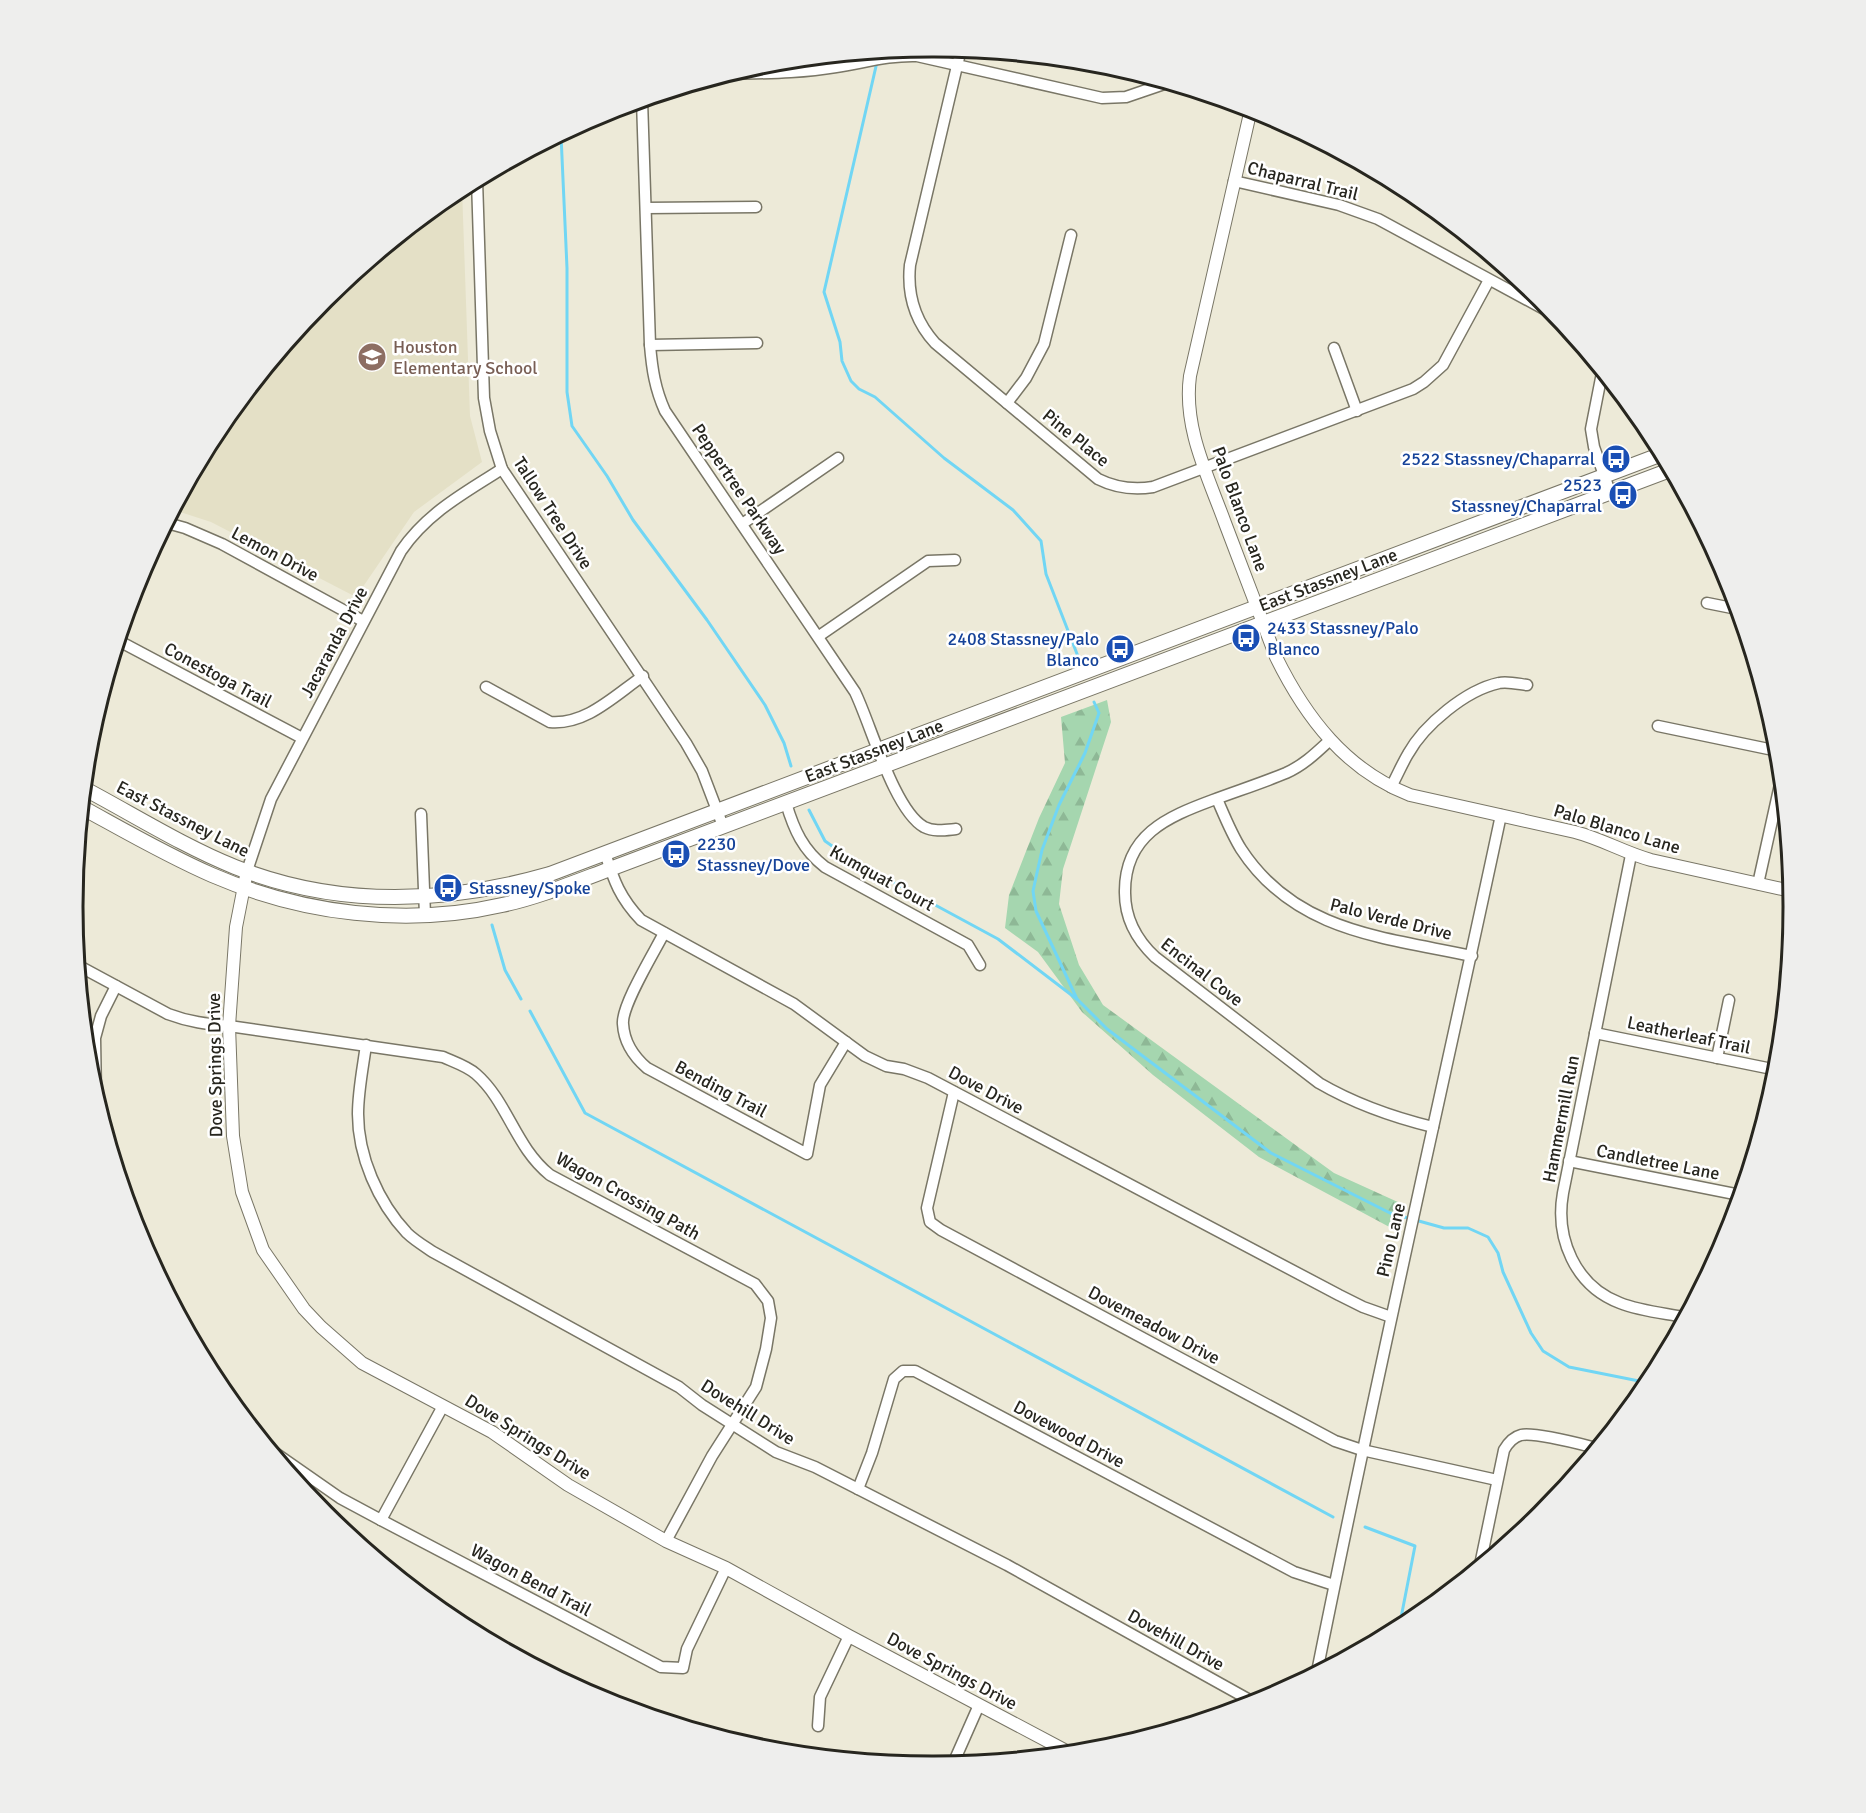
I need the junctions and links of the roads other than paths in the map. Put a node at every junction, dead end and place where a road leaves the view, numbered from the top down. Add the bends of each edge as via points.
1 (924, 57) edge
2 (959, 58) edge
3 (880, 59) edge
4 (958, 64) junction
5 (772, 72) edge
6 (1156, 87) edge
7 (642, 109) edge
8 (1249, 118) edge
9 (1234, 181) junction
10 (477, 190) edge
11 (756, 207) dead end
12 (646, 208) junction
13 (1071, 235) dead end
14 (1489, 280) junction
15 (1529, 301) edge
16 (757, 343) dead end
17 (650, 345) junction
18 (1334, 348) dead end
19 (1600, 381) edge
20 (1007, 403) junction
21 (1358, 411) junction
22 (1653, 457) edge
23 (838, 458) dead end
24 (1205, 468) junction
25 (502, 469) junction
26 (1663, 473) edge
27 (1603, 476) junction
28 (1610, 492) junction
29 (742, 524) junction
30 (174, 526) edge
31 (955, 560) dead end
32 (1707, 603) dead end
33 (1257, 607) junction
34 (1728, 607) edge
35 (363, 621) junction
36 (1263, 623) junction
37 (819, 636) junction
38 (125, 644) edge
39 (643, 676) junction
40 (1527, 685) dead end
41 (486, 687) dead end
42 (1658, 726) dead end
43 (302, 738) junction
44 (1330, 740) junction
45 (879, 749) junction
46 (1767, 749) edge
47 (885, 766) junction
48 (1391, 787) junction
49 (92, 793) edge
50 (1216, 799) junction
51 (790, 802) junction
52 (1776, 803) edge
53 (717, 810) junction
54 (89, 811) edge
55 (421, 814) dead end
56 (1501, 815) junction
57 (723, 826) junction
58 (956, 829) dead end
59 (605, 853) junction
60 (1631, 855) junction
61 (610, 869) junction
62 (247, 871) junction
63 (1758, 884) junction
64 (243, 887) junction
65 (1782, 889) edge
66 (424, 896) junction
67 (425, 915) junction
68 (664, 933) junction
69 (1472, 956) junction
70 (980, 965) dead end
71 (86, 970) edge
72 (116, 986) junction
73 (1729, 1000) dead end
74 (229, 1026) junction
75 (1595, 1033) junction
76 (95, 1042) edge
77 (846, 1042) junction
78 (366, 1045) junction
79 (1717, 1058) junction
80 (1767, 1068) edge
81 (954, 1092) junction
82 (1433, 1127) junction
83 (1569, 1161) junction
84 (1732, 1193) edge
85 (1677, 1315) edge
86 (1391, 1317) junction
87 (443, 1406) junction
88 (734, 1424) junction
89 (1589, 1446) edge
90 (1362, 1449) junction
91 (292, 1464) edge
92 (1497, 1480) junction
93 (858, 1489) junction
94 (381, 1520) junction
95 (666, 1541) junction
96 (1482, 1554) edge
97 (726, 1568) junction
98 (1334, 1585) junction
99 (849, 1636) junction
100 (1319, 1663) edge
101 (1243, 1697) edge
102 (980, 1705) junction
103 (818, 1726) dead end
104 (1058, 1747) edge
105 (957, 1755) edge

1 - 4 street
2 - 4 street, Pine Place
3 - 5 street
4 - 6 street via 1102,98 1126,97
4 - 20 street, Pine Place via 910,265 910,297 917,317 934,343
7 - 12 street, Peppertree Parkway
8 - 9 street, Palo Blanco Lane
9 - 14 street, Chaparral Trail via 1359,211
9 - 24 street, Palo Blanco Lane via 1188,390 1189,418
10 - 25 street, Tallow Tree Drive via 484,398
11 - 12 street
12 - 17 street, Peppertree Parkway
13 - 20 street via 1044,344
14 - 15 street, Chaparral Trail
14 - 21 street, Pine Place via 1443,365 1406,392
16 - 17 street
17 - 29 street, Peppertree Parkway via 653,379 665,411
18 - 21 street
19 - 27 street via 1591,429
20 - 24 street, Pine Place via 1098,479 1112,485 1132,489 1153,487
21 - 24 street, Pine Place
22 - 27 main road, East Stassney Lane
23 - 29 street
24 - 33 street, Palo Blanco Lane
25 - 35 street, Jacaranda Drive via 437,510 412,535
25 - 39 street, Tallow Tree Drive
26 - 28 main road, East Stassney Lane
27 - 28 street
27 - 33 main road, East Stassney Lane
28 - 36 main road, East Stassney Lane
29 - 37 street, Peppertree Parkway
30 - 35 street, Lemon Drive via 222,544
31 - 37 street via 928,561
32 - 34 street
33 - 36 street, Palo Blanco Lane
33 - 45 main road, East Stassney Lane
35 - 43 street, Jacaranda Drive
36 - 44 street, Palo Blanco Lane via 1289,683
36 - 47 main road, East Stassney Lane
37 - 45 street, Peppertree Parkway via 855,692
38 - 43 street, Conestoga Trail
39 - 41 street via 582,718 561,723 550,722
39 - 53 street, Tallow Tree Drive via 694,756
40 - 48 street via 1500,683 1456,704 1408,752
42 - 46 street
43 - 62 street, Jacaranda Drive via 271,799
44 - 48 street, Palo Blanco Lane via 1358,767
44 - 50 street, Encinal Cove via 1297,767
45 - 47 street, Peppertree Parkway
45 - 53 main road, East Stassney Lane
47 - 51 main road, East Stassney Lane
47 - 58 street, Peppertree Parkway via 896,794 917,821 935,830
48 - 56 street, Palo Blanco Lane
49 - 62 main road, East Stassney Lane via 190,846
50 - 69 street, Palo Verde Drive via 1250,862 1274,888 1310,914 1357,931
50 - 82 street, Encinal Cove via 1170,817 1137,848 1128,867 1125,889 1127,912 1140,941 1155,957 1319,1083 1375,1111
51 - 57 main road, East Stassney Lane
51 - 70 street, Kumquat Court via 799,838 814,859 968,945
52 - 63 street
53 - 57 street, Tallow Tree Drive
53 - 59 main road, East Stassney Lane
54 - 64 main road, East Stassney Lane via 183,862
55 - 66 street
56 - 60 street, Palo Blanco Lane via 1592,836
56 - 69 street, Pino Lane
57 - 61 main road, East Stassney Lane
59 - 61 street, Dove Drive
59 - 66 main road, East Stassney Lane via 507,886
60 - 63 street, Palo Blanco Lane
60 - 75 street, Hammermill Run
61 - 67 main road, East Stassney Lane via 502,906
61 - 68 street, Dove Drive via 626,904 641,920
62 - 64 street, Dove Springs Drive
62 - 66 main road, East Stassney Lane via 343,894
63 - 65 street, Palo Blanco Lane
64 - 67 main road, East Stassney Lane via 325,909
64 - 74 street, Dove Springs Drive via 233,956
66 - 67 street
68 - 77 street, Dove Drive via 794,1004
68 - 77 street, Bending Trail via 627,1004 622,1022 635,1058 647,1068 807,1154 820,1085
69 - 82 street, Pino Lane
71 - 72 street, Wagon Crossing Path
72 - 74 street, Wagon Crossing Path via 184,1020
72 - 76 street via 101,1016
73 - 79 street
74 - 78 street, Wagon Crossing Path
74 - 87 street, Dove Springs Drive via 233,1136 242,1192 263,1250 304,1309 342,1348 362,1363
75 - 79 street, Leatherleaf Trail
75 - 83 street, Hammermill Run
77 - 81 street, Dove Drive via 886,1066 920,1075
78 - 88 street, Dovehill Drive via 358,1114 362,1145 380,1195 409,1235 433,1252 679,1387
78 - 88 street, Wagon Crossing Path via 443,1057 475,1073 488,1087 528,1154 550,1175 755,1284 768,1301 771,1318 756,1387
79 - 80 street, Leatherleaf Trail
81 - 86 street, Dove Drive via 1339,1295
81 - 90 street, Dovemeadow Drive via 927,1208 930,1222 1335,1441
82 - 86 street, Pino Lane
83 - 84 street, Candletree Lane
83 - 85 street, Hammermill Run via 1560,1218 1565,1244 1577,1269 1617,1302
86 - 90 street, Pino Lane
87 - 94 street
87 - 95 street, Dove Springs Drive via 492,1432 568,1485
88 - 93 street, Dovehill Drive via 776,1452
88 - 95 street, Wagon Crossing Path
89 - 92 street via 1521,1435 1504,1450
90 - 92 street, Dovemeadow Drive
90 - 98 street, Pino Lane
91 - 94 street, Wagon Bend Trail
92 - 96 street
93 - 98 street, Dovewood Drive via 894,1379 903,1371 915,1371 1286,1568
93 - 101 street, Dovehill Drive via 1007,1565
94 - 97 street, Wagon Bend Trail via 661,1667 682,1668 687,1649
95 - 97 street, Dove Springs Drive
97 - 99 street, Dove Springs Drive
98 - 100 street, Pino Lane
99 - 102 street, Dove Springs Drive
99 - 103 street via 820,1697
102 - 104 street, Dove Springs Drive
102 - 105 street

